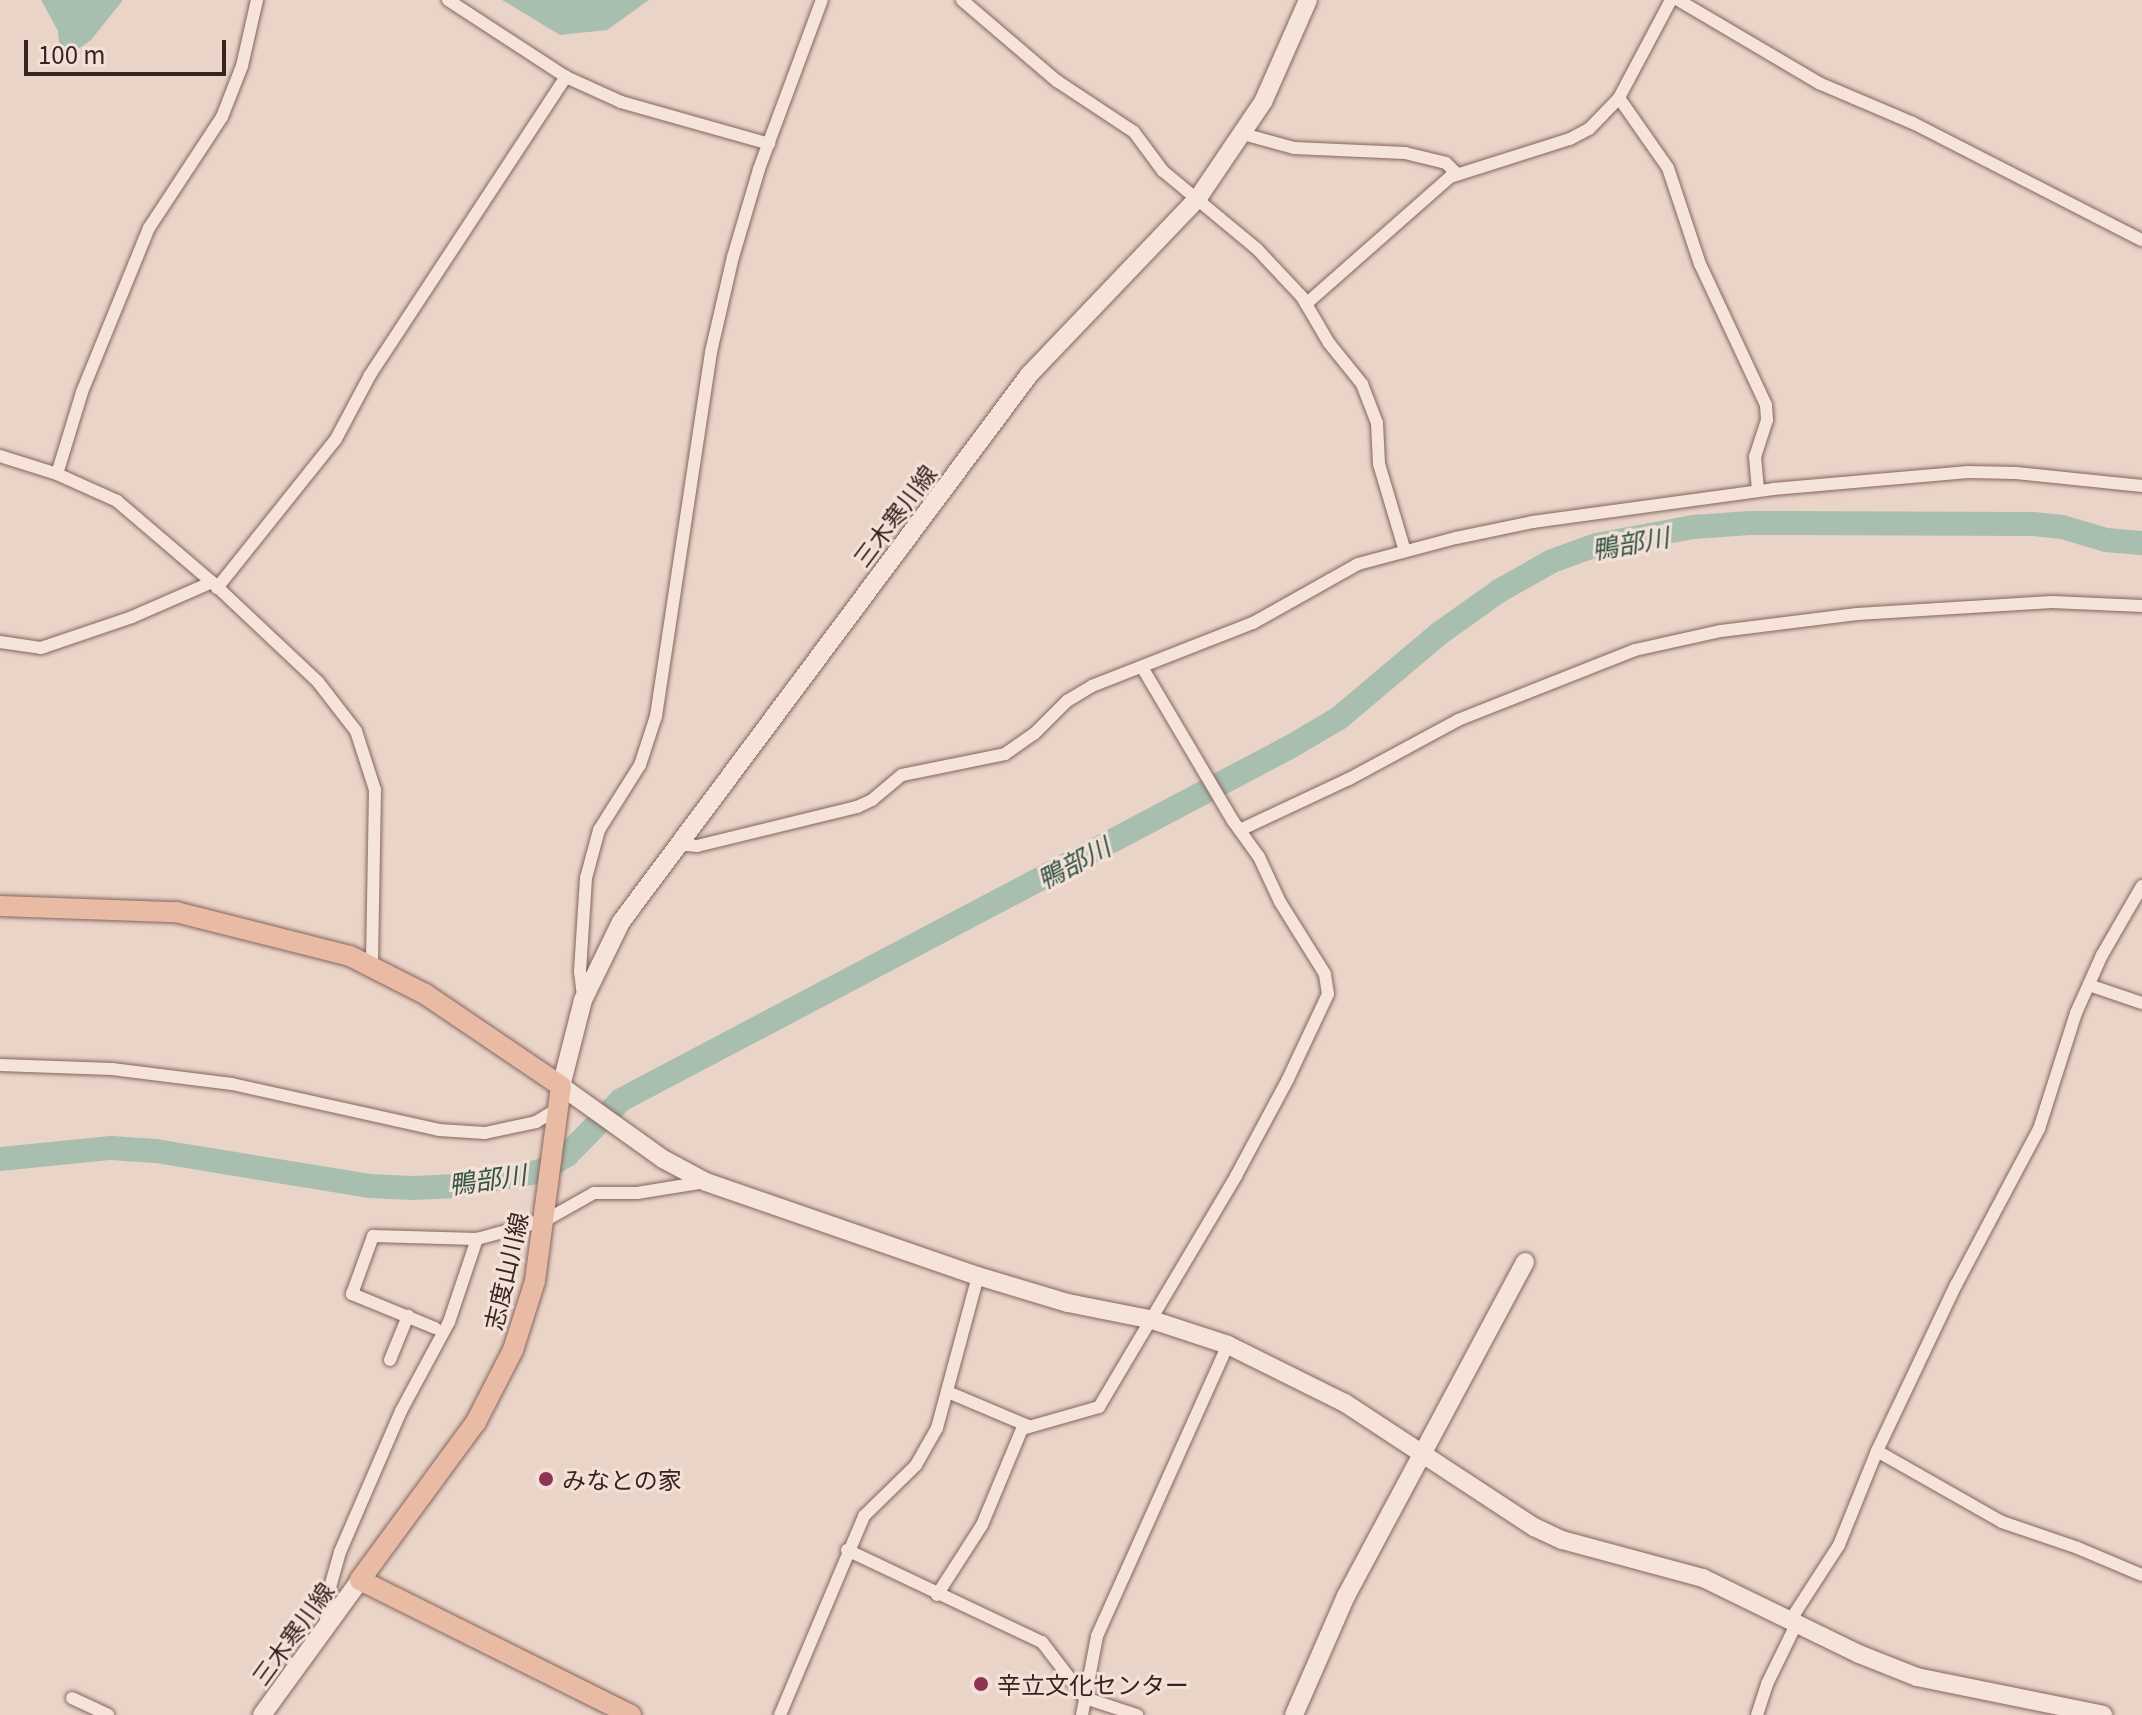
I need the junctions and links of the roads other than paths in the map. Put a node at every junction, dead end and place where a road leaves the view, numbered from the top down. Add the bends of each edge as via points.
1 (257, 0) edge
2 (448, 0) edge
3 (822, 0) edge
4 (962, 0) edge
5 (1308, 0) edge
6 (1671, 0) edge
7 (1678, 0) edge
8 (566, 77) junction
9 (1619, 98) junction
10 (1243, 134) junction
11 (769, 144) junction
12 (1457, 174) junction
13 (1198, 198) junction
14 (2142, 240) edge
15 (1306, 304) junction
16 (0, 456) edge
17 (57, 474) junction
18 (2142, 486) edge
19 (1758, 491) junction
20 (1405, 551) junction
21 (214, 585) junction
22 (2142, 606) edge
23 (0, 642) edge
24 (1142, 667) junction
25 (1236, 826) junction
26 (677, 844) junction
27 (2142, 886) edge
28 (0, 906) edge
29 (372, 965) junction
30 (2089, 985) junction
31 (583, 1000) junction
32 (2142, 1003) edge
33 (0, 1065) edge
34 (561, 1086) junction
35 (556, 1112) junction
36 (706, 1182) junction
37 (546, 1216) junction
38 (477, 1239) junction
39 (1525, 1262) dead end
40 (978, 1276) junction
41 (408, 1316) junction
42 (1149, 1319) junction
43 (435, 1328) dead end
44 (1228, 1345) junction
45 (390, 1360) dead end
46 (948, 1392) junction
47 (1028, 1426) junction
48 (1877, 1451) junction
49 (1423, 1454) junction
50 (847, 1550) junction
51 (2142, 1575) edge
52 (360, 1580) junction
53 (937, 1595) junction
54 (1794, 1622) junction
55 (327, 1626) junction
56 (72, 1698) dead end
57 (1085, 1698) junction
58 (108, 1715) edge
59 (262, 1715) edge
60 (631, 1715) edge
61 (780, 1715) edge
62 (1082, 1715) edge
63 (1137, 1715) edge
64 (1294, 1715) edge
65 (1757, 1715) edge
66 (2103, 1715) edge

1 - 17 street via 242,66 222,117 149,228 82,392
2 - 8 street
3 - 11 street
4 - 13 street via 1057,81 1134,132 1163,171
5 - 10 street, 三木寒川線 via 1286,55
6 - 9 street
7 - 14 street via 1819,83 1913,123
8 - 11 street via 632,106
8 - 21 street via 370,375 336,439
9 - 12 street via 1589,129 1570,139
9 - 19 street via 1668,168 1700,264 1766,405 1767,420 1755,456
10 - 12 street via 1294,148 1405,153 1446,163
10 - 13 street, 三木寒川線
11 - 31 street via 733,257 711,352 649,743 599,830 586,878
12 - 15 street via 1433,189
13 - 15 street via 1257,249
13 - 26 street, 三木寒川線 via 1029,375
15 - 20 street via 1362,384 1377,423 1379,464
16 - 17 street
17 - 21 street via 117,501
18 - 19 street via 1968,472
19 - 20 street via 1533,522
20 - 24 street via 1358,564 1253,623
21 - 23 street via 41,648
21 - 29 street via 318,682 356,731 368,759 377,828
22 - 25 street via 2052,602 1935,608 1721,631 1647,647 1458,720 1349,779
24 - 25 street
24 - 26 street via 1078,694 1005,754 902,775 857,807 690,847
25 - 42 street via 1325,974 1328,994 1236,1176
26 - 31 street, 三木寒川線 via 621,922
27 - 30 street
28 - 29 main road via 176,912
29 - 34 main road via 425,994
30 - 32 street
30 - 48 street via 2039,1129 1979,1238
31 - 34 street, 三木寒川線
33 - 35 street via 90,1067 232,1084 439,1130 485,1133
34 - 35 main road, 志度山川線
34 - 36 street
35 - 37 main road, 志度山川線
36 - 37 street via 637,1193 594,1193
36 - 40 street
37 - 38 street
37 - 52 main road, 志度山川線 via 528,1310 498,1385 429,1490
38 - 41 street via 373,1236 352,1294
38 - 55 street via 449,1322 401,1411 340,1552 325,1605
39 - 49 street
40 - 42 street via 1068,1303
40 - 46 street
41 - 43 street
41 - 45 street
42 - 44 street
42 - 47 street via 1099,1407
44 - 49 street via 1345,1403
44 - 57 street via 1097,1636
46 - 47 street
46 - 50 street via 937,1428 916,1465 864,1516
47 - 53 street via 1022,1429 982,1525
48 - 51 street via 2002,1522
48 - 54 street via 1839,1545
49 - 54 street via 1534,1527 1584,1549 1703,1578
49 - 64 street via 1346,1596
50 - 53 street
50 - 61 street
52 - 55 street, 三木寒川線
52 - 60 main road
53 - 57 street via 1042,1642
54 - 65 street
54 - 66 street via 1917,1677
55 - 59 street, 三木寒川線
56 - 58 street
57 - 62 street
57 - 63 street

